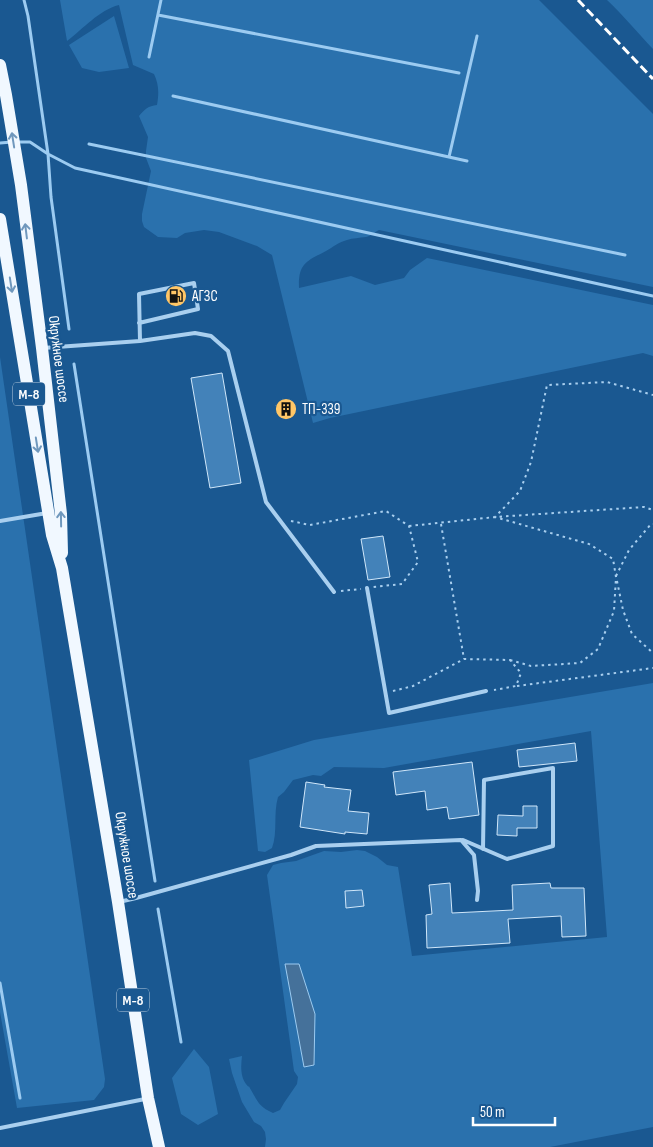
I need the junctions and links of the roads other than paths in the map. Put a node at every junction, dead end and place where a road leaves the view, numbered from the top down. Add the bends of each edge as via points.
1 (0, 65) edge
2 (0, 225) edge
3 (139, 323) junction
4 (140, 341) junction
5 (42, 348) junction
6 (48, 513) junction
7 (0, 521) edge
8 (62, 568) junction
9 (367, 588) road end
10 (334, 592) road end
11 (486, 691) road end
12 (461, 840) junction
13 (482, 848) junction
14 (477, 900) dead end
15 (118, 902) junction
16 (148, 1098) junction
17 (0, 1128) edge
18 (159, 1147) edge

5 -> 1 main road, Окружное шоссе / М-8 via 21,185
2 -> 6 main road, Окружное шоссе / М-8
3 - 3 lane via 198,309 194,283 140,294
3 - 4 lane
4 - 5 lane
4 - 10 lane via 195,333 211,336 228,351 266,502
8 -> 5 main road, Окружное шоссе / М-8 via 61,514
6 - 7 lane
6 - 8 main road, Окружное шоссе / М-8
8 - 15 main road, Окружное шоссе / М-8
9 - 11 lane via 389,713
12 - 13 lane
12 - 14 lane via 474,855
12 - 15 lane via 316,846
13 - 13 lane via 507,859 552,846 553,768 484,780
15 - 16 main road, Окружное шоссе / М-8
16 - 17 lane
16 - 18 main road, Окружное шоссе / М-8

